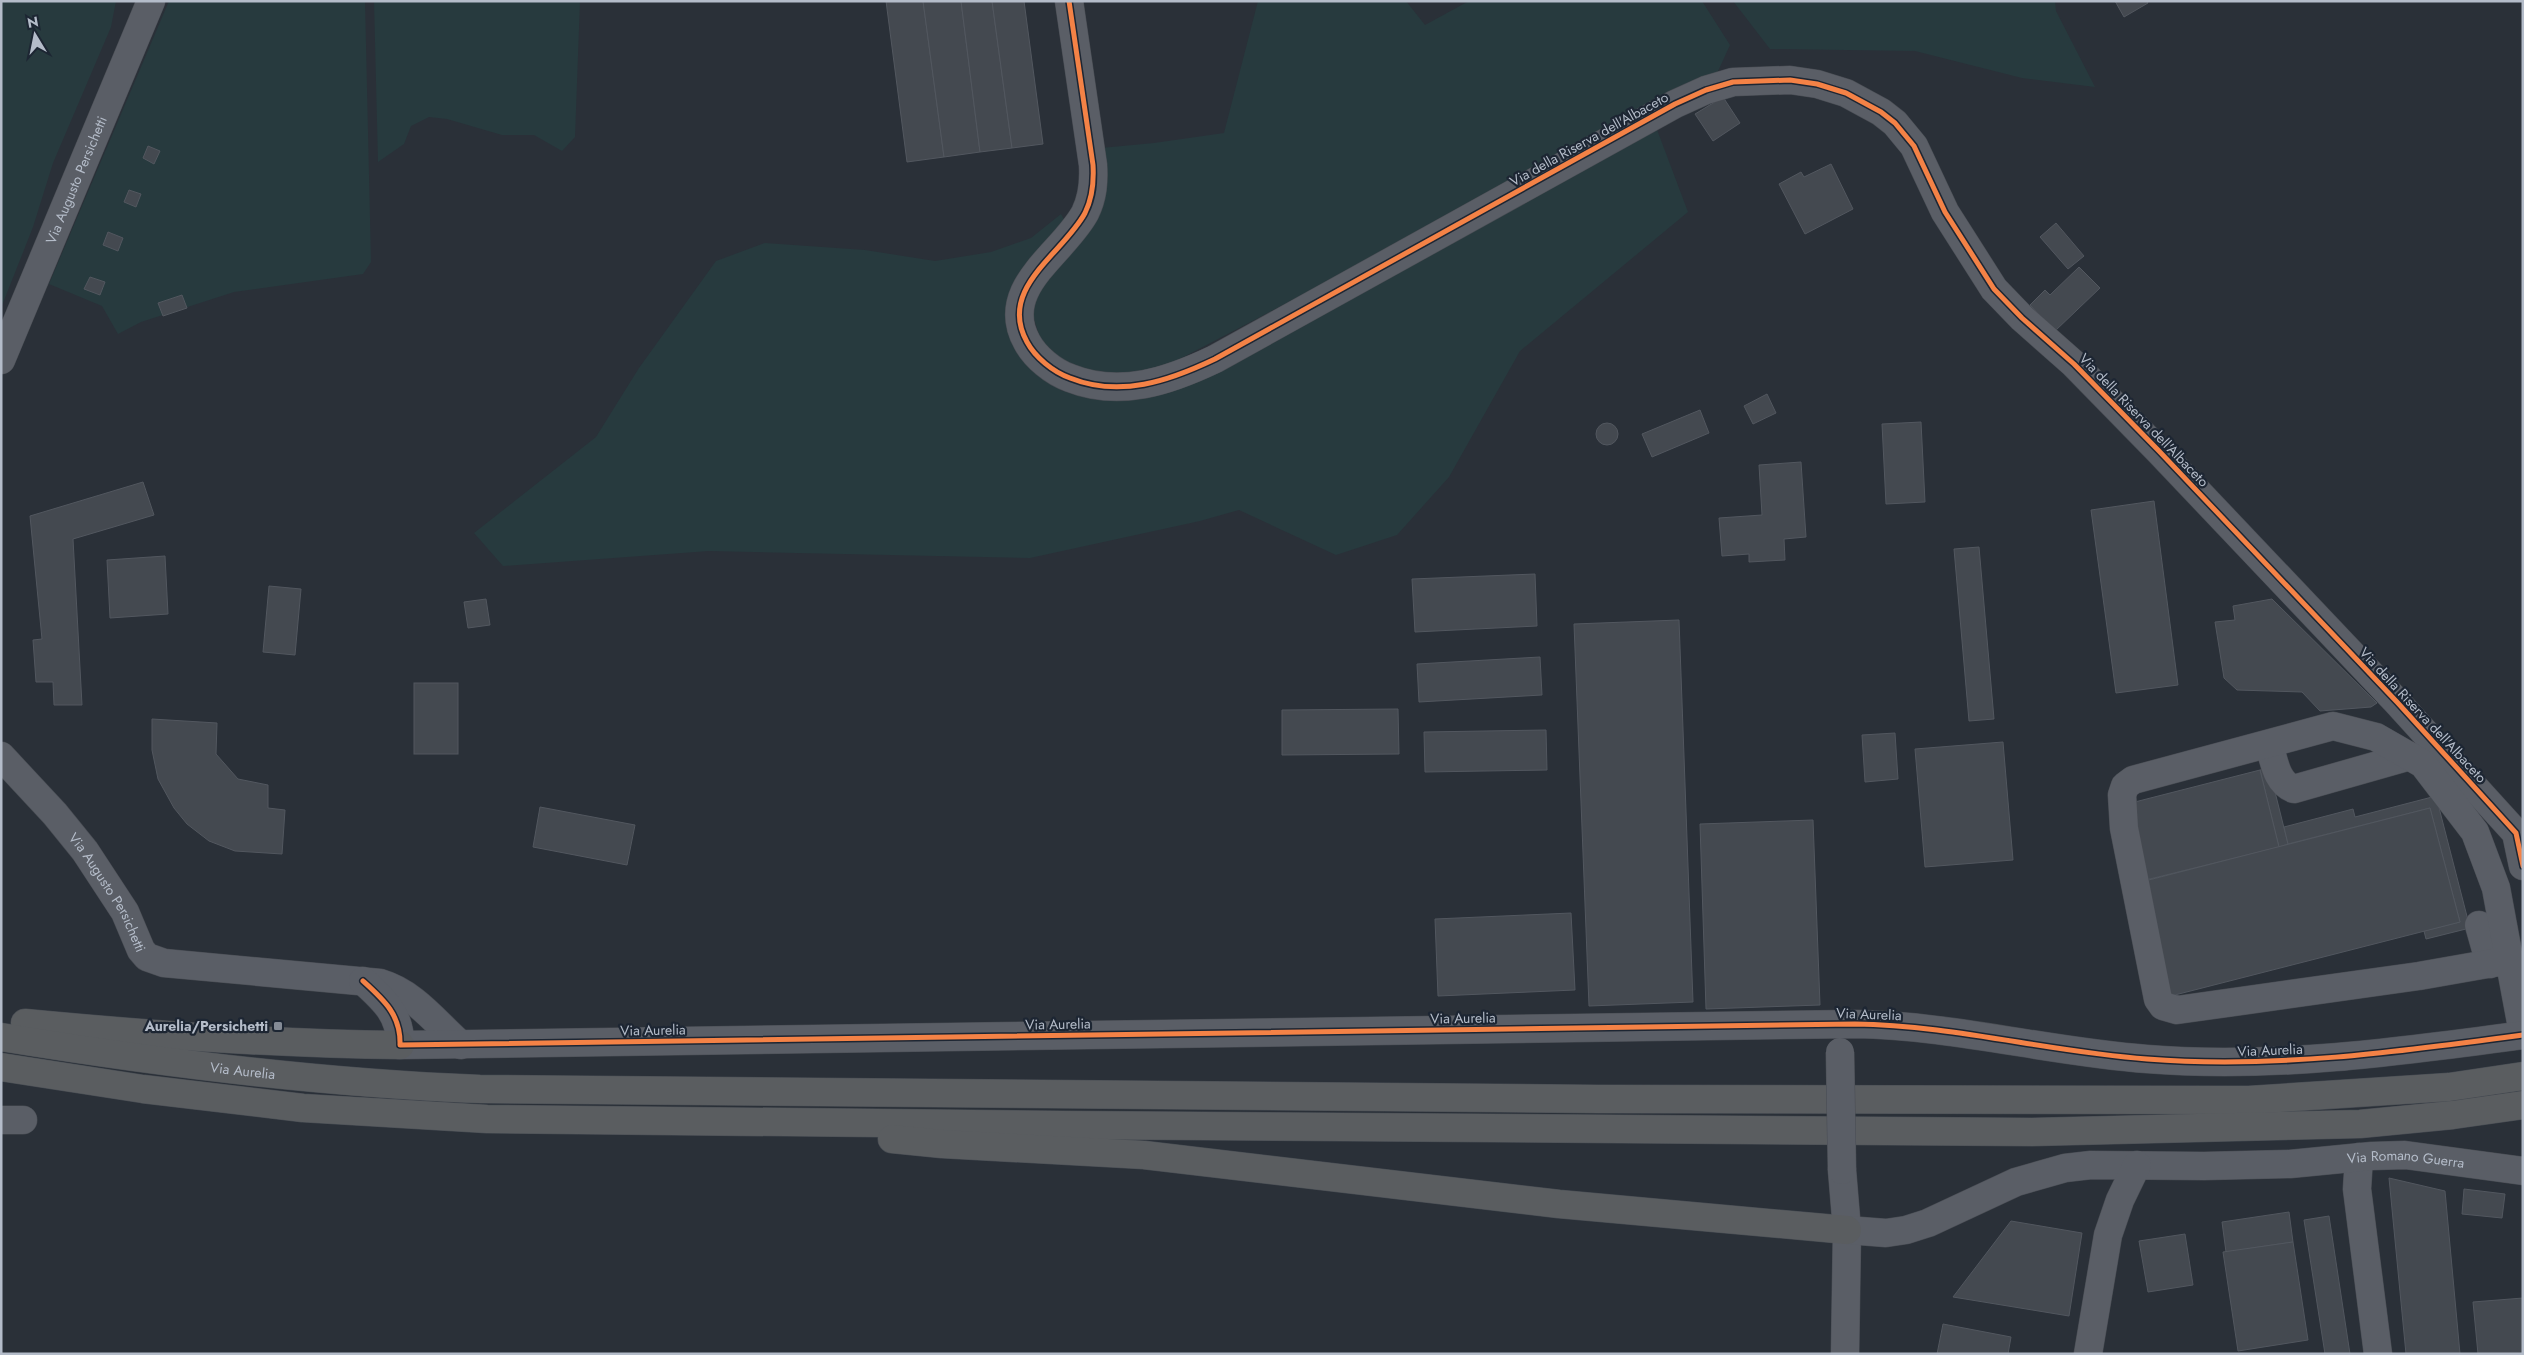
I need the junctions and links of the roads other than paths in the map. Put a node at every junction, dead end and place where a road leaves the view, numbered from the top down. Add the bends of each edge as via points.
1 (151, 1) edge
2 (1069, 1) edge
3 (1, 360) edge
4 (2269, 744) junction
5 (1, 756) edge
6 (2410, 756) junction
7 (2523, 866) edge
8 (2479, 925) dead end
9 (2500, 962) junction
10 (363, 981) junction
11 (1, 1021) edge
12 (1839, 1024) junction
13 (2523, 1034) edge
14 (1, 1036) edge
15 (400, 1045) junction
16 (461, 1045) junction
17 (1, 1068) edge
18 (2523, 1076) edge
19 (2523, 1105) edge
20 (832, 1122) junction
21 (2359, 1157) junction
22 (2137, 1165) junction
23 (2523, 1171) edge
24 (1847, 1230) junction
25 (1845, 1354) edge
26 (2088, 1354) edge
27 (2378, 1354) edge

1 - 3 street, Via Augusto Persichetti
2 - 7 street, Via della Riserva dell'Albaceto via 1093,165 1092,193 1079,222 1028,285 1018,311 1028,344 1051,368 1066,377 1086,385 1124,387 1160,382 1187,372 1676,104 1711,89 1733,82 1770,80 1809,83 1846,93 1881,112 1908,137 1945,212 1994,289 2152,444 2483,796 2516,833
4 - 6 street via 2333,726 2376,737
4 - 6 street via 2280,778 2285,786 2294,789
4 - 9 street via 2133,780 2125,786 2122,795 2124,828 2158,999 2163,1006 2177,1010
5 - 10 street, Via Augusto Persichetti via 85,851 125,912 137,943 147,957 164,963
6 - 9 street via 2424,764 2475,832 2496,888
8 - 9 street
9 - 13 street
10 - 15 street via 394,1013 400,1030
10 - 16 street, Via Augusto Persichetti via 380,983 405,994
11 - 15 highway via 190,1038
12 - 13 street, Via Aurelia via 1888,1025 2056,1050 2211,1062 2316,1059
12 - 16 street, Via Aurelia
12 - 24 street, bridge via 1842,1170
14 - 18 highway, Via Aurelia via 150,1060 307,1078 526,1090 1609,1099 2239,1100 2439,1088
15 - 16 street, Via Aurelia
17 - 20 highway via 226,1100 342,1112 487,1119
19 - 20 highway via 2360,1124 2032,1132
20 - 24 highway via 891,1139 918,1142 1144,1155 1559,1204
21 - 22 street, Via Romano Guerra via 2290,1164
21 - 23 street, Via Romano Guerra via 2405,1156
21 - 27 street via 2357,1189
22 - 24 street via 2065,1168 2016,1182 1906,1230 1886,1233
22 - 26 street via 2108,1235
24 - 25 street

